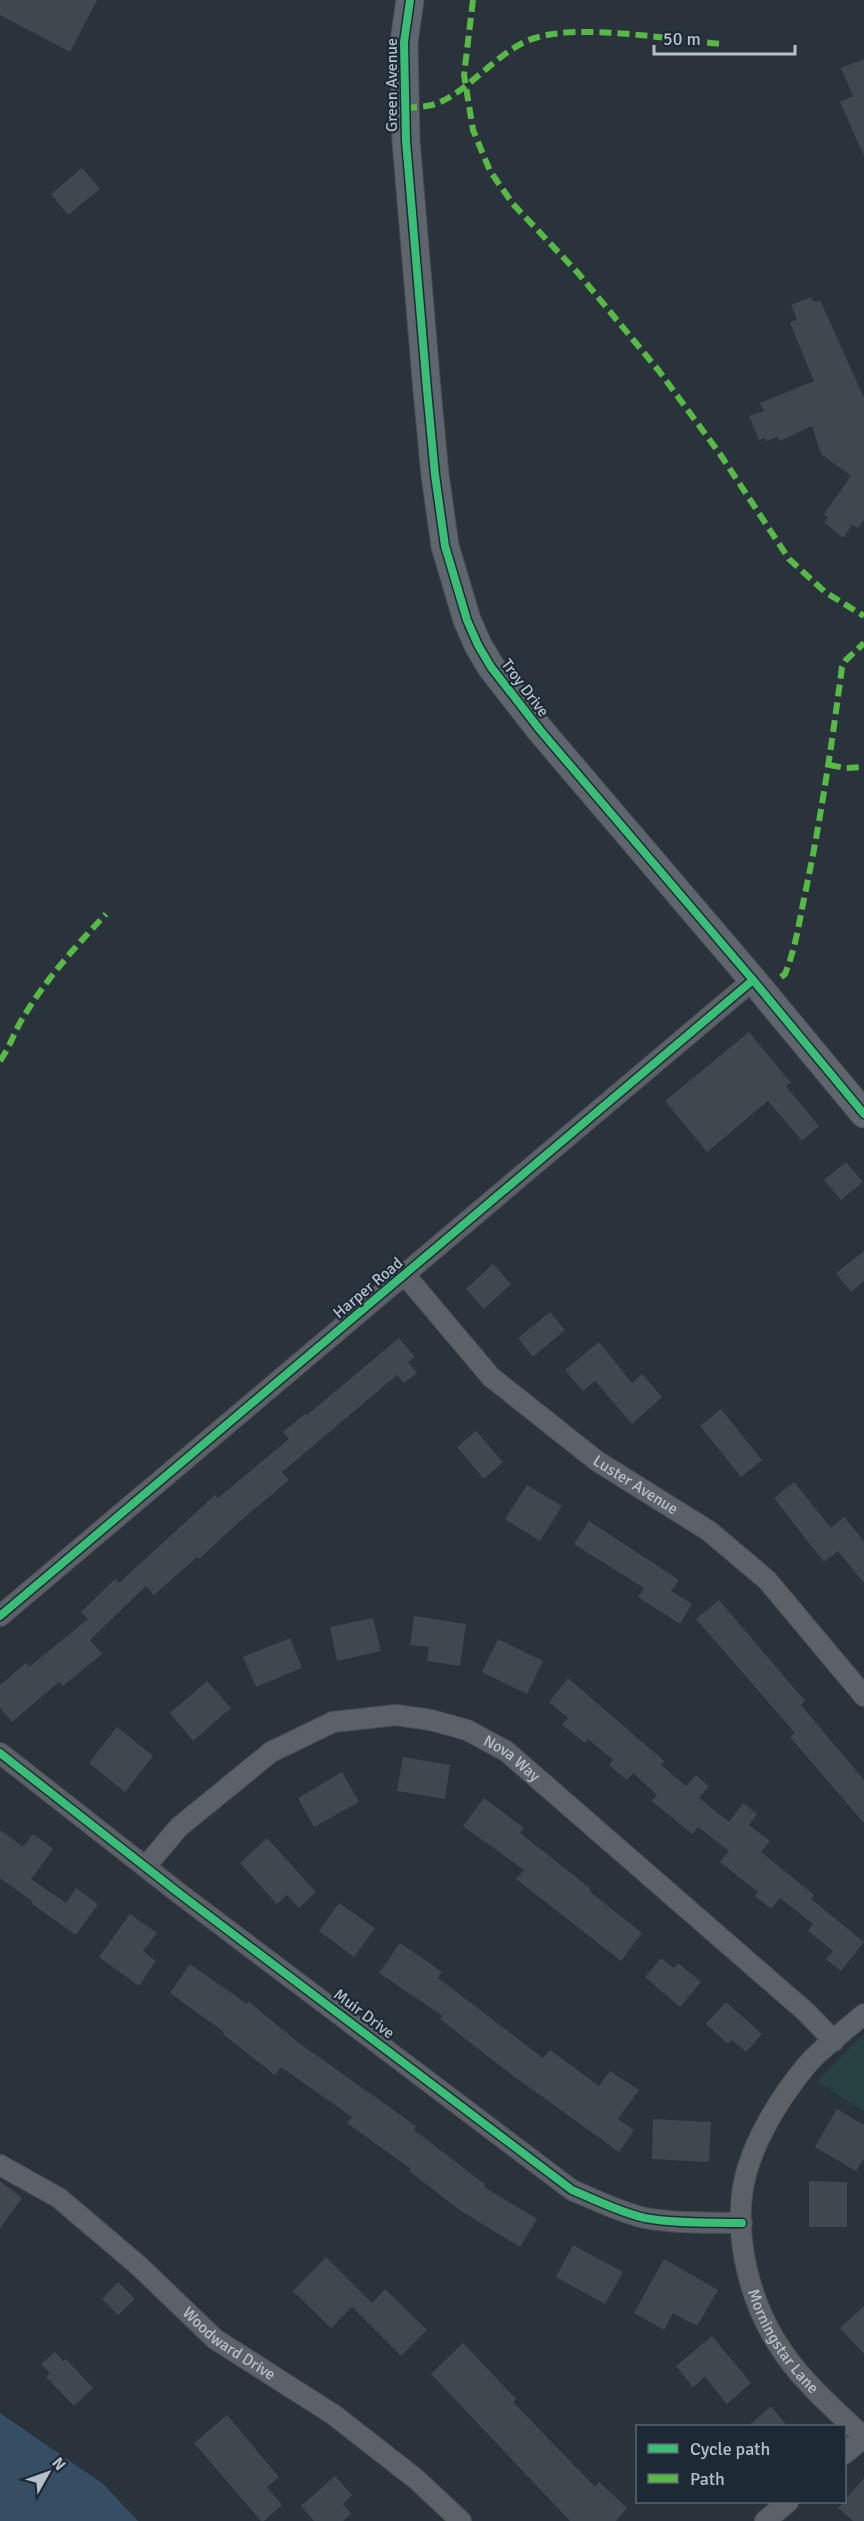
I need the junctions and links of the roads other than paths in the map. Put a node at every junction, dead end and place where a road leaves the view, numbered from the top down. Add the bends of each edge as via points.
1 (410, 0) edge
2 (408, 171) joint
3 (753, 980) junction
4 (864, 1114) edge
5 (405, 1275) junction
6 (0, 1616) edge
7 (864, 1696) edge
8 (0, 1753) edge
9 (146, 1866) junction
10 (864, 2014) edge
11 (834, 2041) junction
12 (0, 2164) edge
13 (742, 2223) junction
14 (864, 2437) edge
15 (846, 2452) edge
16 (787, 2503) edge
17 (461, 2521) edge
18 (765, 2521) edge

1 - 2 street, Green Avenue via 404,42
2 - 3 street, Troy Drive via 435,475 445,546 467,620 491,667 540,730
3 - 4 street, Troy Drive
3 - 5 street, Harper Road
5 - 6 street, Harper Road
5 - 7 street, Luster Avenue via 491,1377 597,1461 709,1531 767,1580
8 - 9 street, Muir Drive
9 - 11 street, Nova Way via 179,1827 271,1752 333,1722 396,1715 431,1719 467,1730 506,1751 806,2012
9 - 13 street, Muir Drive via 572,2190 646,2218
10 - 11 street, Morningstar Lane
11 - 13 street, Morningstar Lane via 807,2064 771,2114 748,2168 742,2195
12 - 17 street, Woodward Drive via 59,2198 139,2266 215,2339 334,2415 416,2479
13 - 14 street, Morningstar Lane via 743,2254 754,2294 777,2344 814,2390
14 - 15 street
16 - 18 street

